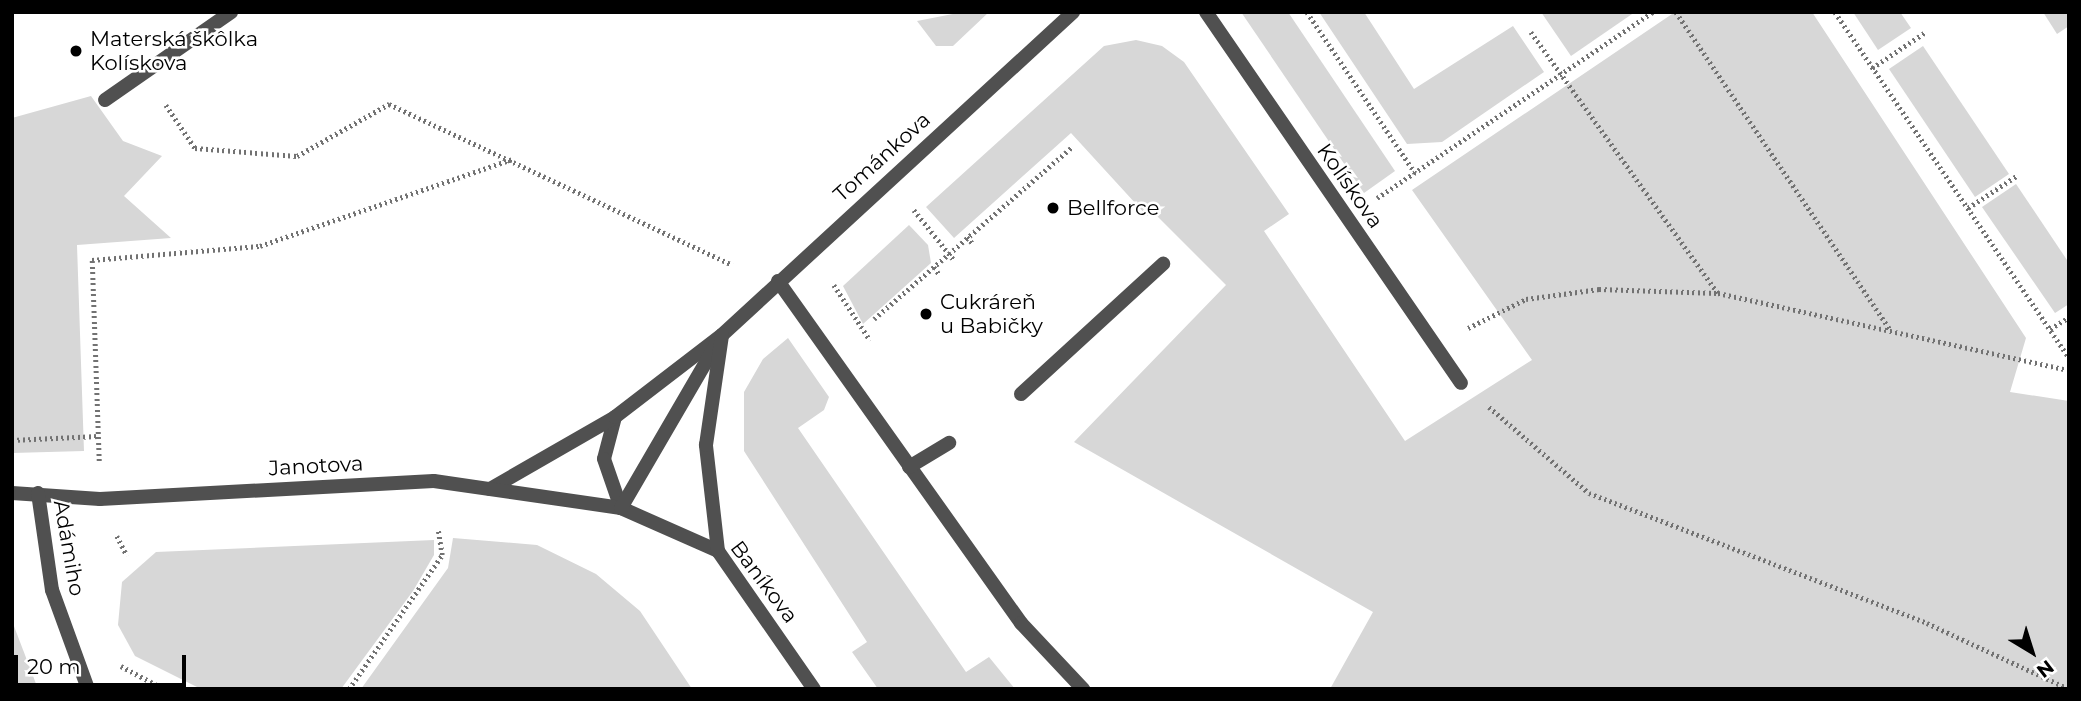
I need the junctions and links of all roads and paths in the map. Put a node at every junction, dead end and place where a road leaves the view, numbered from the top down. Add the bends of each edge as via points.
1 (231, 12) edge
2 (1073, 12) edge
3 (1206, 12) edge
4 (1307, 12) edge
5 (1653, 12) edge
6 (1676, 12) edge
7 (1835, 12) edge
8 (1531, 32) dead end
9 (1924, 33) dead end
10 (1872, 68) junction
11 (144, 72) junction
12 (1562, 75) junction
13 (104, 100) dead end
14 (1072, 147) dead end
15 (512, 159) junction
16 (2018, 175) dead end
17 (1968, 208) junction
18 (913, 209) dead end
19 (967, 237) junction
20 (973, 244) dead end
21 (949, 254) junction
22 (954, 260) dead end
23 (1163, 264) dead end
24 (732, 265) dead end
25 (934, 267) junction
26 (939, 274) dead end
27 (778, 281) junction
28 (1718, 293) junction
29 (2069, 317) edge
30 (874, 319) dead end
31 (2050, 329) junction
32 (1891, 332) junction
33 (722, 335) junction
34 (1438, 349) junction
35 (2069, 357) edge
36 (2069, 370) edge
37 (1461, 383) joint
38 (1021, 394) dead end
39 (615, 417) junction
40 (98, 436) junction
41 (12, 440) edge
42 (948, 443) dead end
43 (909, 467) junction
44 (490, 489) junction
45 (12, 493) edge
46 (38, 493) junction
47 (100, 499) junction
48 (621, 508) junction
49 (438, 529) dead end
50 (718, 551) junction
51 (127, 556) dead end
52 (117, 664) dead end
53 (88, 689) edge
54 (164, 689) edge
55 (349, 689) edge
56 (814, 689) edge
57 (1083, 689) edge
58 (2069, 689) edge

1 - 11 street
2 - 27 street, Tománkova
3 - 34 street, Kolískova
4 - 12 path via 1415,173
5 - 12 path
6 - 32 path
7 - 10 path
8 - 12 path
9 - 10 path
10 - 17 path
11 - 13 street
11 - 15 path via 195,148 297,156 389,104
12 - 28 path
14 - 19 path
15 - 24 path
15 - 40 path via 260,246 92,260
16 - 17 path
17 - 31 path
18 - 21 path
19 - 20 path
19 - 21 path
21 - 22 path
21 - 25 path
23 - 38 street
25 - 26 path
25 - 30 path
27 - 33 street, Tománkova
27 - 43 street
28 - 32 path
28 - 34 path via 1598,289 1526,299 1489,314
29 - 31 path
31 - 35 path
32 - 36 path
33 - 39 street, Tománkova
33 - 48 street, Tománkova
33 - 50 street via 706,445
34 - 37 street, Kolískova
37 - 58 path via 1588,492 1927,623
39 - 44 street, Tománkova
39 - 48 street via 604,459
40 - 41 path
40 - 47 path
42 - 43 street
43 - 57 street via 1021,623
44 - 47 street, Janotova via 433,481
44 - 48 street, Janotova
45 - 46 street, Janotova
46 - 47 street, Janotova
46 - 53 street, Adámiho via 52,590
47 - 51 path
48 - 50 street, Baníkova
49 - 55 path via 442,555 420,595
50 - 56 street, Baníkova
52 - 54 path

